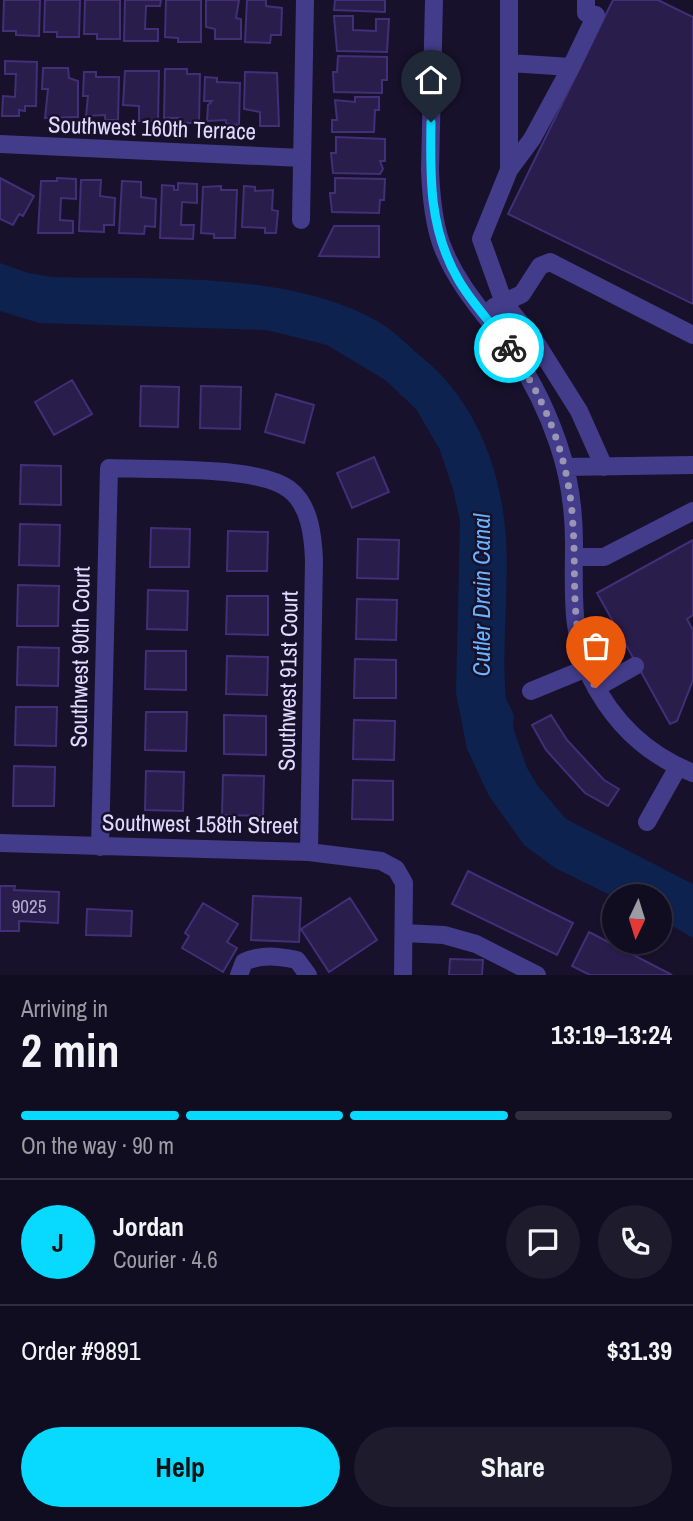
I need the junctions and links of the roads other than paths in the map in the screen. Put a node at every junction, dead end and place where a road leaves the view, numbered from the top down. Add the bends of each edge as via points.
1 (305, 0) edge
2 (434, 0) edge
3 (509, 0) edge
4 (586, 0) edge
5 (509, 63) junction
6 (571, 66) junction
7 (0, 144) edge
8 (302, 158) junction
9 (509, 170) junction
10 (301, 220) dead end
11 (504, 303) junction
12 (482, 313) junction
13 (693, 335) edge
14 (693, 464) edge
15 (565, 467) junction
16 (604, 467) junction
17 (693, 511) edge
18 (306, 513) joint
19 (574, 557) junction
20 (635, 666) dead end
21 (587, 668) junction
22 (596, 688) junction
23 (531, 691) dead end
24 (688, 768) edge
25 (647, 822) dead end
26 (0, 843) edge
27 (100, 847) junction
28 (309, 852) junction
29 (404, 933) junction
30 (515, 970) edge
31 (239, 975) edge
32 (308, 975) edge
33 (403, 975) edge
34 (537, 975) edge

1 - 8 street
2 - 12 street via 433,209 448,261
3 - 5 street
4 - 6 street via 586,13 596,15
5 - 6 street
5 - 9 street
6 - 9 street via 532,139
7 - 8 street, Southwest 160th Terrace
8 - 10 street
9 - 11 street via 481,239
11 - 12 street
11 - 13 street via 522,295 540,266 550,262
11 - 16 street via 535,341 579,411
12 - 15 street via 531,380
14 - 16 street
15 - 16 street
15 - 19 street
17 - 19 street via 604,556
18 - 27 street, Southwest 90th Court via 290,490 260,477 109,468
18 - 28 street, Southwest 91st Court via 314,560
19 - 21 street via 575,625
20 - 22 street
21 - 22 street
21 - 23 street
22 - 24 street via 637,740
24 - 25 street
26 - 27 street, Southwest 158th Street
27 - 28 street, Southwest 158th Street
28 - 29 street, Southwest 158th Street via 371,859 396,869 405,892
29 - 30 street via 444,934 476,944
29 - 33 street
30 - 34 street
31 - 32 street via 244,962 274,956 297,960

